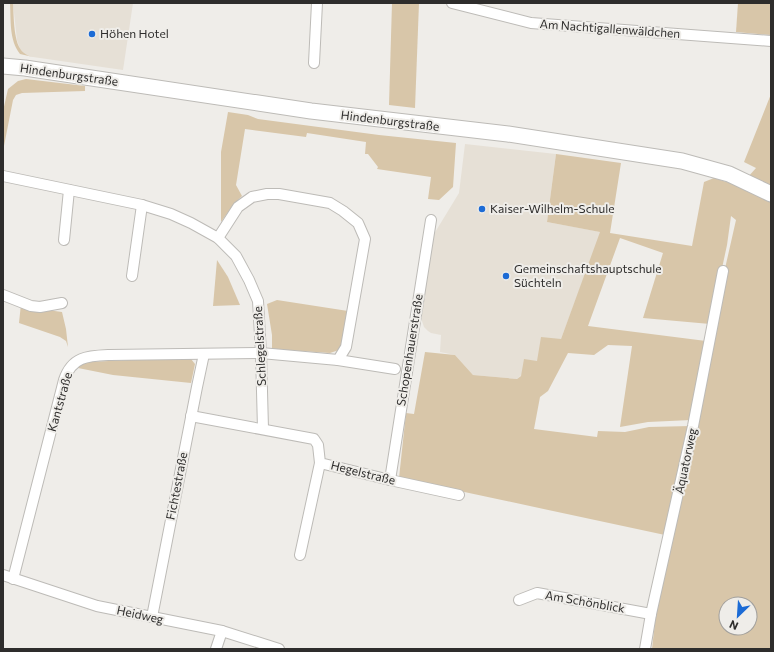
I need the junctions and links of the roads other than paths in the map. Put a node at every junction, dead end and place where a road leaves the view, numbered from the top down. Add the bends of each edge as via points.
1 (317, 3) edge
2 (452, 3) edge
3 (771, 41) edge
4 (314, 63) dead end
5 (3, 66) edge
6 (3, 176) edge
7 (69, 190) junction
8 (771, 194) edge
9 (142, 205) junction
10 (432, 220) dead end
11 (218, 238) junction
12 (64, 240) dead end
13 (722, 271) dead end
14 (132, 276) dead end
15 (3, 295) edge
16 (62, 303) dead end
17 (261, 352) junction
18 (204, 354) junction
19 (338, 360) junction
20 (395, 369) dead end
21 (191, 416) junction
22 (263, 429) junction
23 (320, 463) junction
24 (390, 480) junction
25 (459, 495) dead end
26 (300, 555) dead end
27 (3, 575) edge
28 (13, 579) junction
29 (520, 600) dead end
30 (651, 614) junction
31 (152, 617) junction
32 (222, 631) junction
33 (216, 649) edge
34 (279, 649) edge
35 (645, 649) edge

1 - 4 street
2 - 3 street, Am Nachtigallenwäldchen via 531,23
5 - 8 main road, Hindenburgstraße via 311,111 508,134 682,160 729,174
6 - 7 street, Schlegelstraße
7 - 9 street, Schlegelstraße
7 - 12 street
9 - 11 street, Schlegelstraße via 171,214
9 - 14 street
10 - 24 street, Schopenhauerstraße
11 - 17 street, Schlegelstraße via 236,256 258,301
11 - 19 street via 238,207 252,197 267,194 330,203 358,223 365,239 346,347
13 - 30 street, Äquatorweg via 693,426
15 - 16 street via 32,306
17 - 18 street, Kantstraße
17 - 19 street, Kantstraße
17 - 22 street, Schlegelstraße
18 - 21 street, Fichtestraße
18 - 28 street, Kantstraße via 94,356 75,361 67,369
19 - 20 street, Kantstraße
21 - 22 street, Hegelstraße
21 - 31 street, Fichtestraße
22 - 23 street, Hegelstraße via 314,439 318,445
23 - 24 street, Hegelstraße
23 - 26 street
24 - 25 street, Hegelstraße
27 - 28 street, Heidweg
28 - 31 street, Heidweg via 97,606
29 - 30 street, Am Schönblick via 537,593
30 - 35 street, Äquatorweg
31 - 32 street, Heidweg
32 - 33 street
32 - 34 street, Heidweg

